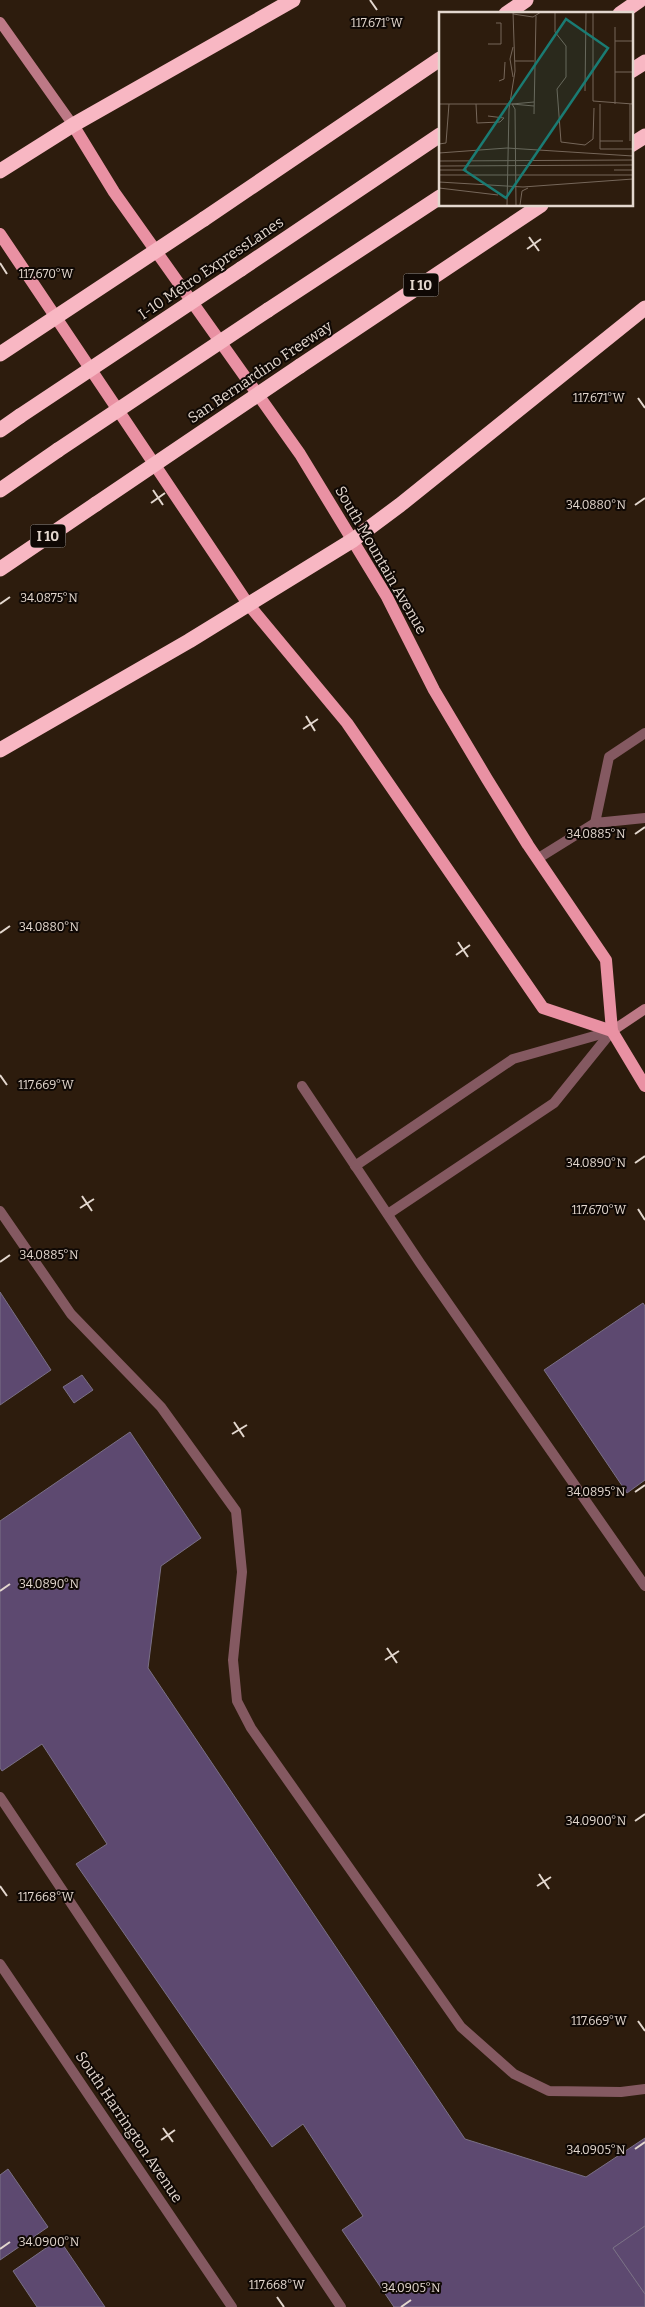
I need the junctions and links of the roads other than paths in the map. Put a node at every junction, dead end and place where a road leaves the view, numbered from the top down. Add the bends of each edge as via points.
1 (293, 0) edge
2 (526, 0) edge
3 (640, 0) edge
4 (509, 12) edge
5 (623, 12) edge
6 (0, 22) edge
7 (439, 60) edge
8 (645, 62) edge
9 (632, 70) edge
10 (73, 125) junction
11 (439, 136) edge
12 (645, 136) edge
13 (632, 144) edge
14 (0, 171) edge
15 (439, 198) edge
16 (540, 206) edge
17 (0, 234) edge
18 (645, 308) edge
19 (0, 354) edge
20 (0, 430) edge
21 (0, 490) edge
22 (353, 540) junction
23 (0, 569) edge
24 (248, 604) junction
25 (645, 733) edge
26 (0, 750) edge
27 (645, 818) edge
28 (595, 823) junction
29 (537, 860) junction
30 (645, 1009) edge
31 (612, 1031) junction
32 (302, 1086) dead end
33 (645, 1086) edge
34 (355, 1166) junction
35 (0, 1211) edge
36 (388, 1214) junction
37 (645, 1586) edge
38 (0, 1797) edge
39 (0, 1964) edge
40 (645, 2089) edge
41 (232, 2307) edge
42 (341, 2307) edge

1 - 10 highway
2 - 4 highway
3 - 5 highway
6 - 10 main road
7 - 19 highway, bridge
8 - 9 highway
10 - 14 highway
10 - 22 main road, South Mountain Avenue via 114,192 300,454
11 - 20 highway, I-10 Metro ExpressLanes, bridge
12 - 13 highway
15 - 21 highway, bridge
16 - 23 highway, San Bernardino Freeway / I 10, bridge
17 - 24 main road
18 - 22 highway
22 - 24 highway
22 - 29 main road, South Mountain Avenue via 387,597 434,690
24 - 26 highway
24 - 31 main road via 347,723 543,1008
25 - 28 street via 609,757
27 - 28 street
28 - 29 street
29 - 31 main road, South Mountain Avenue via 606,960
30 - 31 main road
31 - 33 main road, South Mountain Avenue
31 - 34 street via 513,1059
31 - 36 street via 554,1103
32 - 34 street
34 - 36 street
35 - 40 street via 71,1314 161,1407 236,1511 242,1572 233,1660 237,1701 251,1728 461,2027 514,2074 549,2091
36 - 37 street
38 - 42 street
39 - 41 street, South Harrington Avenue

